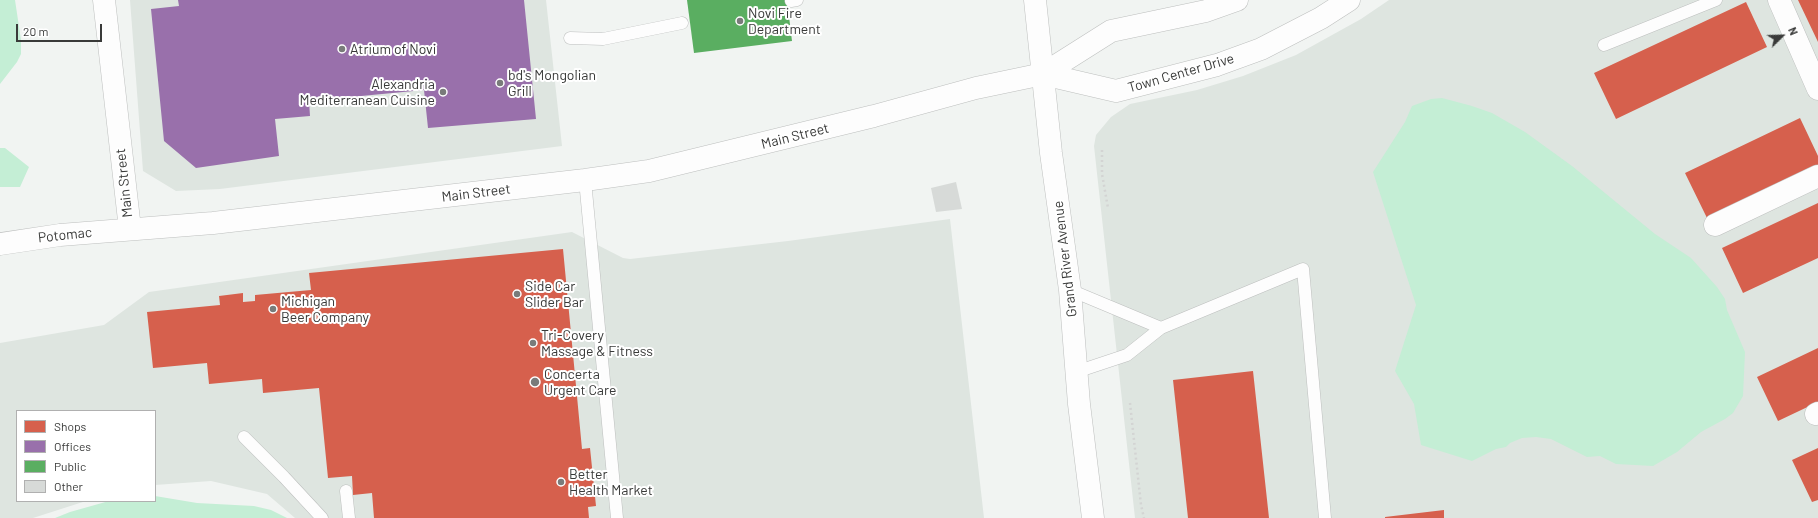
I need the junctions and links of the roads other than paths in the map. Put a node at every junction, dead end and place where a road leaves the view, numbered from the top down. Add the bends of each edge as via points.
1 (104, 0) edge
2 (1035, 0) edge
3 (1237, 0) edge
4 (1349, 0) edge
5 (1716, 0) edge
6 (1779, 0) edge
7 (682, 23) dead end
8 (570, 38) dead end
9 (1604, 45) dead end
10 (1043, 74) junction
11 (1818, 89) edge
12 (1818, 176) edge
13 (585, 180) junction
14 (1715, 225) dead end
15 (130, 229) junction
16 (0, 244) edge
17 (1070, 290) junction
18 (1161, 328) junction
19 (1076, 372) junction
20 (244, 437) dead end
21 (346, 490) dead end
22 (322, 518) edge
23 (348, 518) edge
24 (618, 518) edge
25 (1093, 518) edge
26 (1325, 518) edge

1 - 15 street, Main Street
2 - 10 street, Grand River Avenue
3 - 10 street via 1206,11 1111,31
4 - 10 street, Town Center Drive via 1321,18 1261,49 1217,65 1116,91
5 - 9 lane
6 - 11 street
7 - 8 lane via 603,39
10 - 13 street, Main Street via 976,88 874,116 649,171
10 - 17 street, Grand River Avenue
12 - 14 street
13 - 15 street, Main Street via 213,223
13 - 24 lane
15 - 16 street, Potomac via 60,235
17 - 18 lane
17 - 19 street, Grand River Avenue
18 - 19 lane via 1128,355
18 - 26 lane via 1303,269
19 - 25 street, Grand River Avenue
20 - 22 lane
21 - 23 lane

